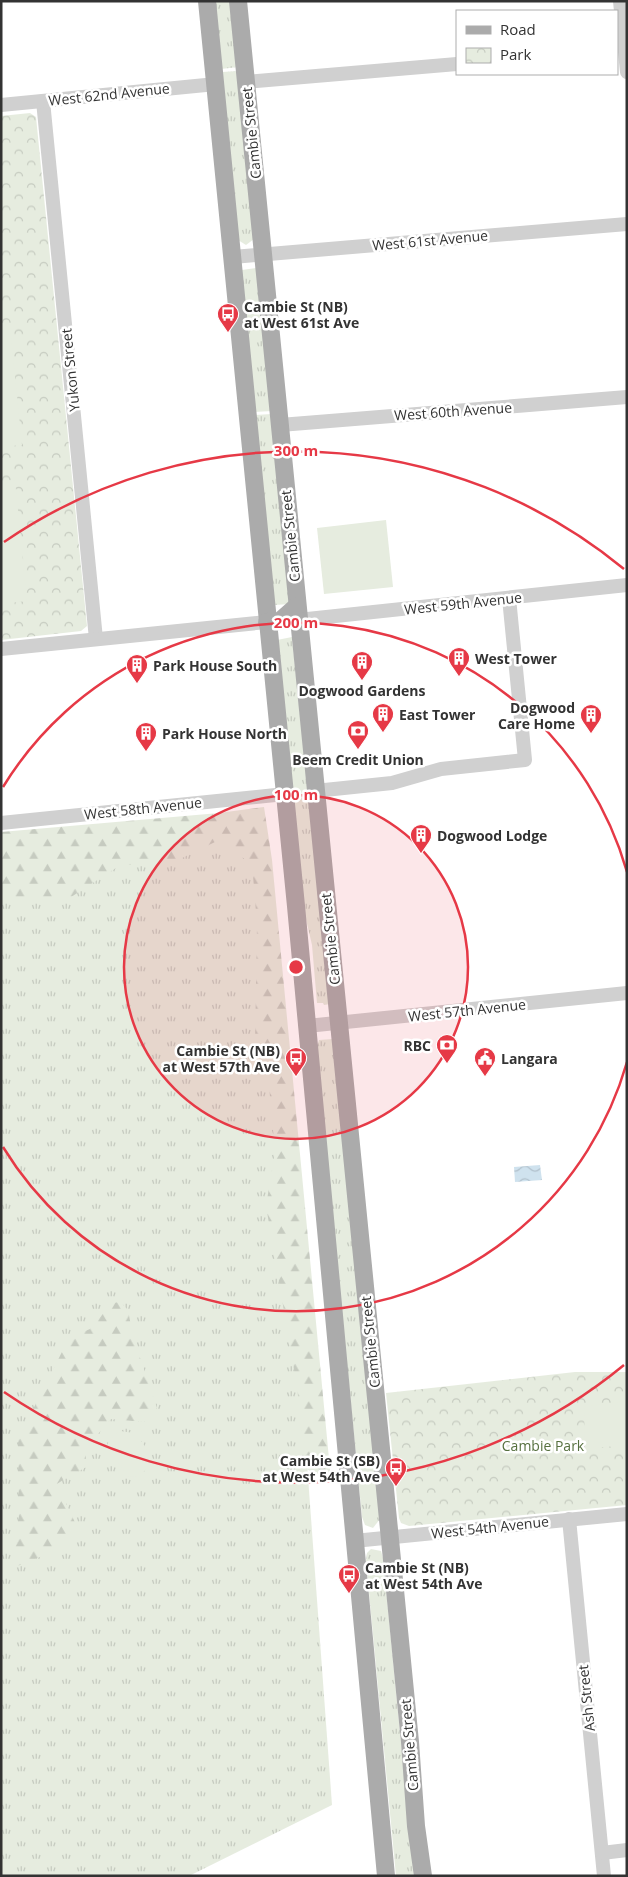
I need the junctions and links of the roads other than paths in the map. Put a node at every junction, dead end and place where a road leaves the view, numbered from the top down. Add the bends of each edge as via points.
1 (207, 1) edge
2 (238, 1) edge
3 (620, 1) edge
4 (623, 50) edge
5 (456, 64) edge
6 (627, 72) edge
7 (246, 82) junction
8 (216, 84) junction
9 (43, 101) junction
10 (1, 105) edge
11 (627, 224) edge
12 (263, 254) junction
13 (233, 257) junction
14 (627, 398) edge
15 (280, 425) junction
16 (627, 585) edge
17 (508, 598) junction
18 (298, 620) junction
19 (273, 621) junction
20 (96, 639) junction
21 (1, 649) edge
22 (315, 791) junction
23 (285, 794) junction
24 (1, 823) edge
25 (627, 993) edge
26 (339, 1023) junction
27 (307, 1026) junction
28 (627, 1514) edge
29 (569, 1519) junction
30 (390, 1537) junction
31 (354, 1541) junction
32 (627, 1850) edge
33 (602, 1853) junction
34 (386, 1876) edge
35 (423, 1876) edge
36 (604, 1876) edge

1 - 8 main road
2 - 7 main road, Cambie Street
3 - 4 street
4 - 6 street
5 - 7 street
7 - 12 main road, Cambie Street
8 - 9 street, West 62nd Avenue
8 - 13 main road
9 - 10 street, West 62nd Avenue
9 - 20 street, Yukon Street
11 - 12 street, West 61st Avenue
12 - 13 street, West 61st Avenue
12 - 15 main road, Cambie Street
13 - 19 main road
14 - 15 street, West 60th Avenue
15 - 18 main road, Cambie Street
16 - 17 street, West 59th Avenue
17 - 18 street, West 59th Avenue
17 - 22 street via 525,760 441,769 392,784
18 - 19 main road
18 - 22 main road, Cambie Street
19 - 20 street
19 - 23 main road
20 - 21 street
22 - 26 main road, Cambie Street
23 - 24 street, West 58th Avenue
23 - 27 main road
25 - 26 street, West 57th Avenue
26 - 27 street, West 57th Avenue
26 - 30 main road, Cambie Street
27 - 31 main road
28 - 29 street, West 54th Avenue
29 - 30 street, West 54th Avenue
29 - 33 street, Ash Street
30 - 31 street, West 54th Avenue
30 - 35 main road, Cambie Street
31 - 34 main road
32 - 33 street
33 - 36 street, Ash Street

